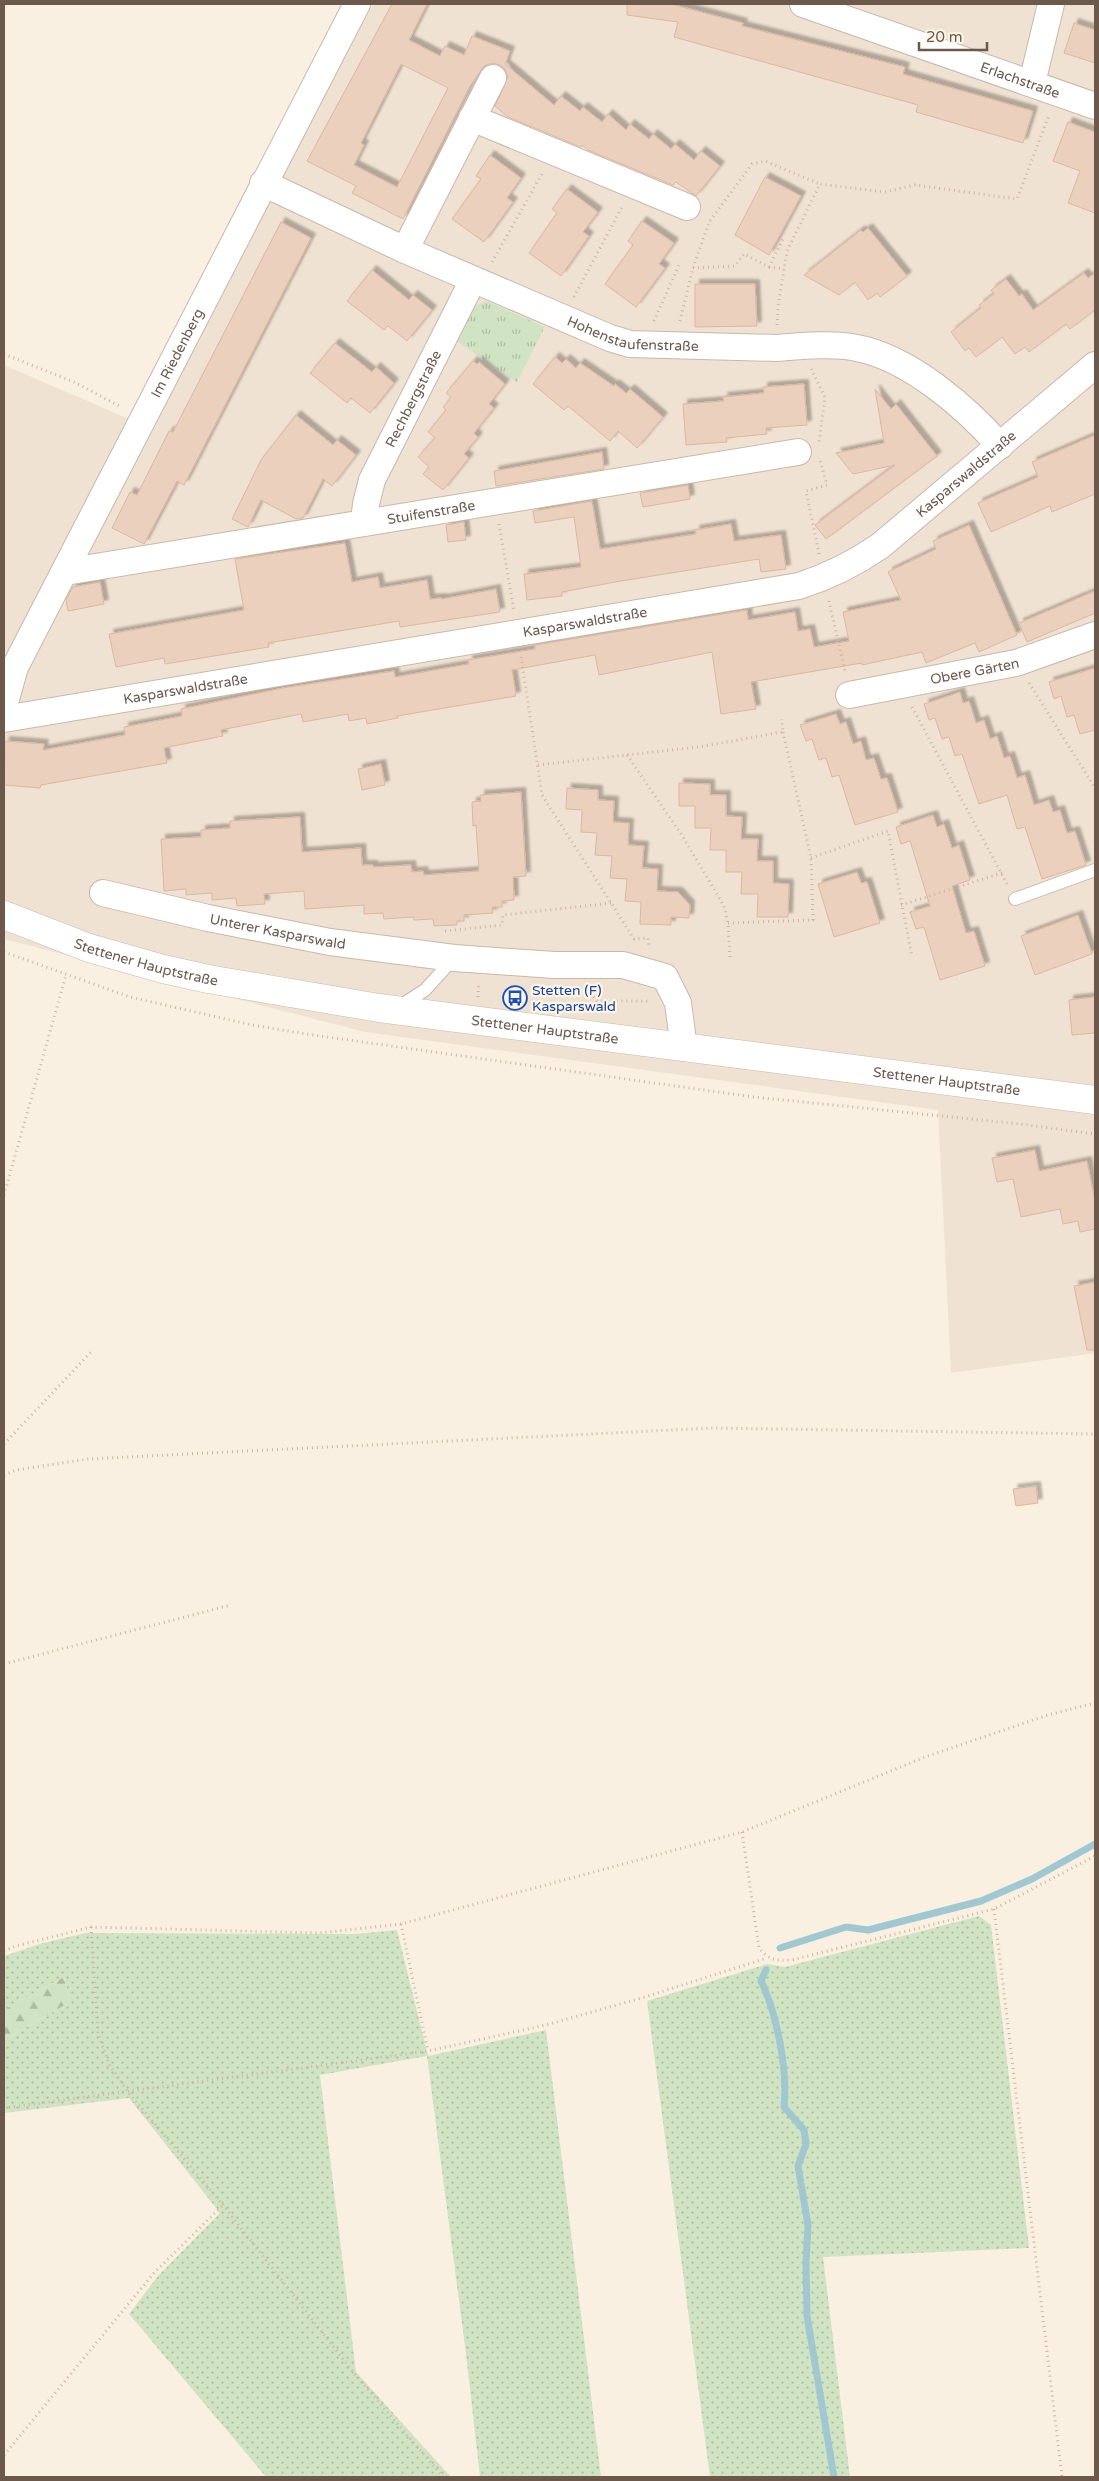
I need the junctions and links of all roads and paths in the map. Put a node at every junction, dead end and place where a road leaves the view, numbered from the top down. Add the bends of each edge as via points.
1 (357, 4) edge
2 (803, 4) edge
3 (1051, 4) edge
4 (493, 78) dead end
5 (1032, 83) junction
6 (1057, 92) junction
7 (1095, 106) edge
8 (472, 118) junction
9 (554, 152) junction
10 (263, 183) junction
11 (633, 184) junction
12 (820, 184) junction
13 (687, 207) dead end
14 (783, 239) dead end
15 (406, 250) junction
16 (679, 265) dead end
17 (769, 267) junction
18 (693, 268) junction
19 (784, 269) junction
20 (476, 281) junction
21 (563, 318) junction
22 (643, 346) junction
23 (673, 346) junction
24 (777, 348) junction
25 (4, 354) edge
26 (1095, 365) edge
27 (142, 418) junction
28 (1000, 446) junction
29 (798, 452) dead end
30 (495, 501) junction
31 (364, 522) junction
32 (65, 572) junction
33 (823, 578) junction
34 (514, 610) dead end
35 (1095, 635) edge
36 (521, 655) dead end
37 (1016, 663) junction
38 (847, 684) joint
39 (901, 686) junction
40 (4, 706) edge
41 (782, 718) dead end
42 (4, 719) edge
43 (783, 732) junction
44 (627, 755) junction
45 (538, 765) junction
46 (1095, 788) edge
47 (810, 858) junction
48 (1095, 870) edge
49 (1002, 872) junction
50 (103, 893) dead end
51 (1015, 899) joint
52 (612, 903) junction
53 (901, 905) junction
54 (4, 915) edge
55 (728, 923) junction
56 (444, 931) dead end
57 (4, 952) edge
58 (912, 957) dead end
59 (454, 958) junction
60 (730, 959) dead end
61 (623, 965) junction
62 (66, 975) junction
63 (488, 982) dead end
64 (583, 984) dead end
65 (478, 1001) dead end
66 (597, 1001) junction
67 (678, 1002) junction
68 (394, 1009) junction
69 (584, 1015) dead end
70 (684, 1048) junction
71 (1095, 1100) edge
72 (1095, 1134) edge
73 (4, 1196) edge
74 (92, 1351) dead end
75 (1095, 1434) edge
76 (4, 1444) edge
77 (4, 1475) edge
78 (231, 1605) dead end
79 (4, 1664) edge
80 (1095, 1703) edge
81 (742, 1832) junction
82 (1095, 1856) edge
83 (994, 1909) junction
84 (400, 1924) junction
85 (91, 1927) junction
86 (4, 1951) edge
87 (767, 1958) junction
88 (428, 2051) junction
89 (128, 2092) junction
90 (4, 2108) edge
91 (223, 2204) junction
92 (4, 2455) edge
93 (443, 2477) edge
94 (1062, 2477) edge

1 - 10 street, Im Riedenberg
2 - 5 street, Erlachstraße
3 - 5 street
4 - 8 street
5 - 6 street, Erlachstraße
6 - 7 street, Erlachstraße
6 - 12 path via 1017,199 915,185 886,192
8 - 9 street
8 - 15 street
9 - 11 street
9 - 20 path
10 - 15 street, Hohenstaufenstraße
10 - 27 street, Im Riedenberg
11 - 13 street
11 - 21 path
12 - 18 path via 765,161 752,164 709,222
12 - 19 path via 786,251
14 - 17 path
15 - 20 street, Hohenstaufenstraße
16 - 22 path
17 - 18 path via 744,254 735,266
17 - 19 path
18 - 23 path
19 - 24 path via 778,306
20 - 21 street, Hohenstaufenstraße
20 - 31 street, Rechbergstraße via 372,480
21 - 22 street, Hohenstaufenstraße via 610,338
22 - 23 street, Hohenstaufenstraße
23 - 24 street, Hohenstaufenstraße
24 - 28 street, Hohenstaufenstraße via 856,347 885,357 934,384 980,423
25 - 27 path via 76,383
26 - 28 street, Kasparswaldstraße
27 - 32 street, Im Riedenberg
28 - 33 street, Kasparswaldstraße via 880,546 850,566
29 - 30 street, Stuifenstraße
30 - 31 street, Stuifenstraße
30 - 34 path
31 - 32 street, Stuifenstraße
32 - 40 street, Im Riedenberg via 15,667
33 - 38 path
33 - 42 street, Kasparswaldstraße via 799,586
35 - 37 street, Obere Gärten
36 - 45 path
37 - 39 street, Obere Gärten
37 - 46 path
38 - 39 street, Obere Gärten
39 - 49 path
41 - 43 path
43 - 44 path via 731,743
43 - 47 path
44 - 45 path
44 - 55 path via 684,837 724,906
45 - 52 path via 542,795
47 - 53 path via 888,831
47 - 55 path via 813,920
48 - 51 lane
49 - 51 path
49 - 53 path
50 - 59 street, Unterer Kasparswald via 330,942
52 - 56 path via 503,915 502,925
52 - 61 path via 634,938 648,938 649,945 623,948
53 - 58 path
54 - 68 street, Stettener Hauptstraße via 89,948 163,969
55 - 60 path
57 - 62 path
59 - 61 street, Unterer Kasparswald via 554,965
59 - 68 lane via 425,990
61 - 67 street, Unterer Kasparswald via 665,977
62 - 72 path via 171,1008 384,1047 754,1097
62 - 73 path
63 - 65 path via 478,982
64 - 66 path
66 - 67 path
66 - 69 path
67 - 70 street, Unterer Kasparswald
68 - 70 street, Stettener Hauptstraße
70 - 71 street, Stettener Hauptstraße
74 - 76 path
75 - 77 path via 711,1428 88,1459 16,1470
78 - 79 path
80 - 81 path via 925,1757
81 - 84 path
81 - 87 path via 758,1948
82 - 83 path
83 - 87 path via 792,1960
83 - 94 path
84 - 85 path via 319,1933
84 - 88 path
85 - 86 path
85 - 89 path via 98,2034 109,2064
87 - 88 path via 546,2025
88 - 89 path
89 - 90 path
89 - 91 path
91 - 92 path via 154,2272
91 - 93 path via 353,2372

